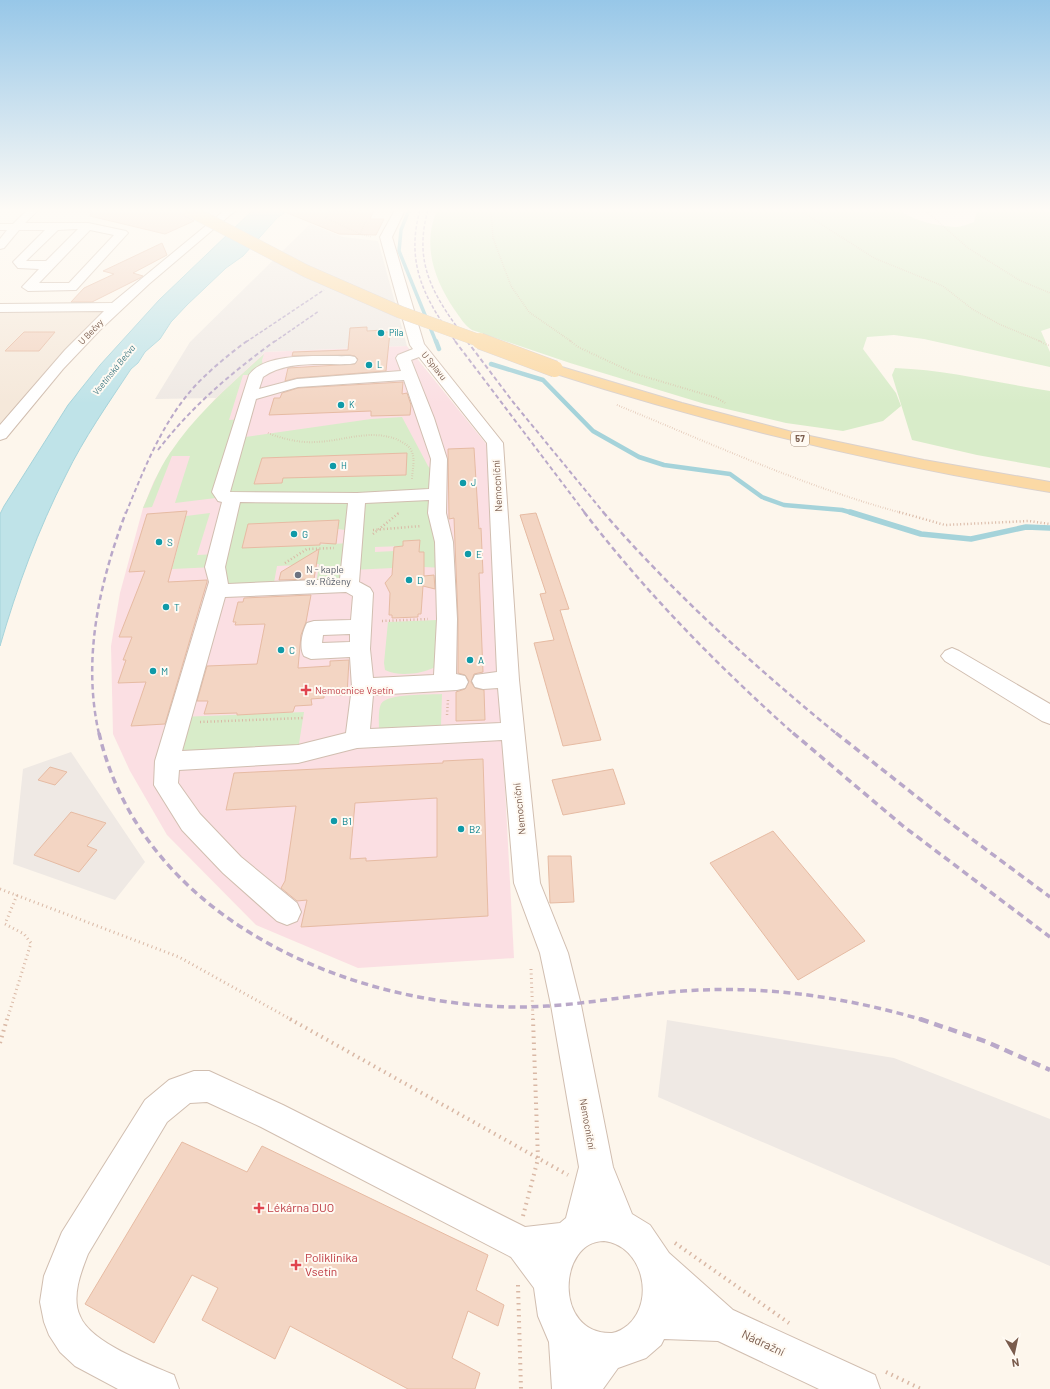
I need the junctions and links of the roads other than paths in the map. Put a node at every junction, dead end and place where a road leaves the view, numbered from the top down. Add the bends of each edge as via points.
1 (40, 275) edge
2 (83, 275) edge
3 (154, 275) edge
4 (319, 275) edge
5 (397, 275) edge
6 (117, 306) junction
7 (0, 308) edge
8 (421, 351) junction
9 (350, 360) dead end
10 (409, 375) junction
11 (249, 396) junction
12 (0, 435) edge
13 (495, 443) joint
14 (1050, 487) edge
15 (438, 494) junction
16 (232, 497) junction
17 (357, 498) junction
18 (349, 584) junction
19 (217, 590) junction
20 (369, 623) junction
21 (360, 649) junction
22 (952, 656) dead end
23 (508, 680) junction
24 (483, 681) dead end
25 (363, 687) junction
26 (1050, 715) edge
27 (512, 730) junction
28 (357, 739) junction
29 (166, 761) junction
30 (287, 912) dead end
31 (593, 1177) junction
32 (620, 1226) junction
33 (574, 1234) junction
34 (520, 1243) junction
35 (666, 1254) junction
36 (551, 1282) junction
37 (658, 1320) junction
38 (720, 1323) junction
39 (565, 1334) junction
40 (603, 1359) junction
41 (160, 1389) edge
42 (571, 1389) edge
43 (579, 1389) edge
44 (861, 1389) edge

1 - 2 street via 28,287 72,286
3 - 6 street, U Bečvy
4 - 14 main road, 57, bridge via 387,306 555,369 700,414 881,457
5 - 8 street, U Splavu
6 - 7 street
6 - 12 street, U Bečvy via 44,383
8 - 10 street via 403,358
8 - 13 street, U Splavu
9 - 11 street via 279,363 263,368 256,375
10 - 11 street via 297,383
10 - 15 street via 439,459
11 - 16 street via 221,492 224,497
13 - 23 street, Nemocniční
15 - 17 street
15 - 25 street via 437,513 444,542 450,688
16 - 17 street
16 - 19 street via 215,567 219,582
17 - 18 street
18 - 19 street
18 - 20 street via 364,593
19 - 29 street
20 - 21 street
20 - 21 street via 314,628 311,651
21 - 25 street
22 - 26 street
23 - 24 street
23 - 27 street, Nemocniční
25 - 28 street
27 - 28 street
27 - 31 street, Nemocniční via 527,883 554,953 566,1005
28 - 29 street via 298,754
29 - 30 street via 166,785 191,822 232,865
31 - 32 street, Nemocniční
31 - 33 street, Nemocniční
32 - 33 street via 594,1223
32 - 35 street via 639,1238 649,1250
33 - 34 street
33 - 36 street via 558,1252
34 - 36 street
34 - 41 street via 209,1087 200,1085 178,1091 156,1111 126,1158 74,1244 59,1284 58,1309 68,1335 106,1364
35 - 37 street
35 - 38 street
36 - 39 street via 552,1301
37 - 38 street, Nádražní
37 - 40 street via 653,1332 636,1350 626,1356
38 - 44 street, Nádražní
39 - 40 street via 583,1350
39 - 42 street
40 - 43 street

